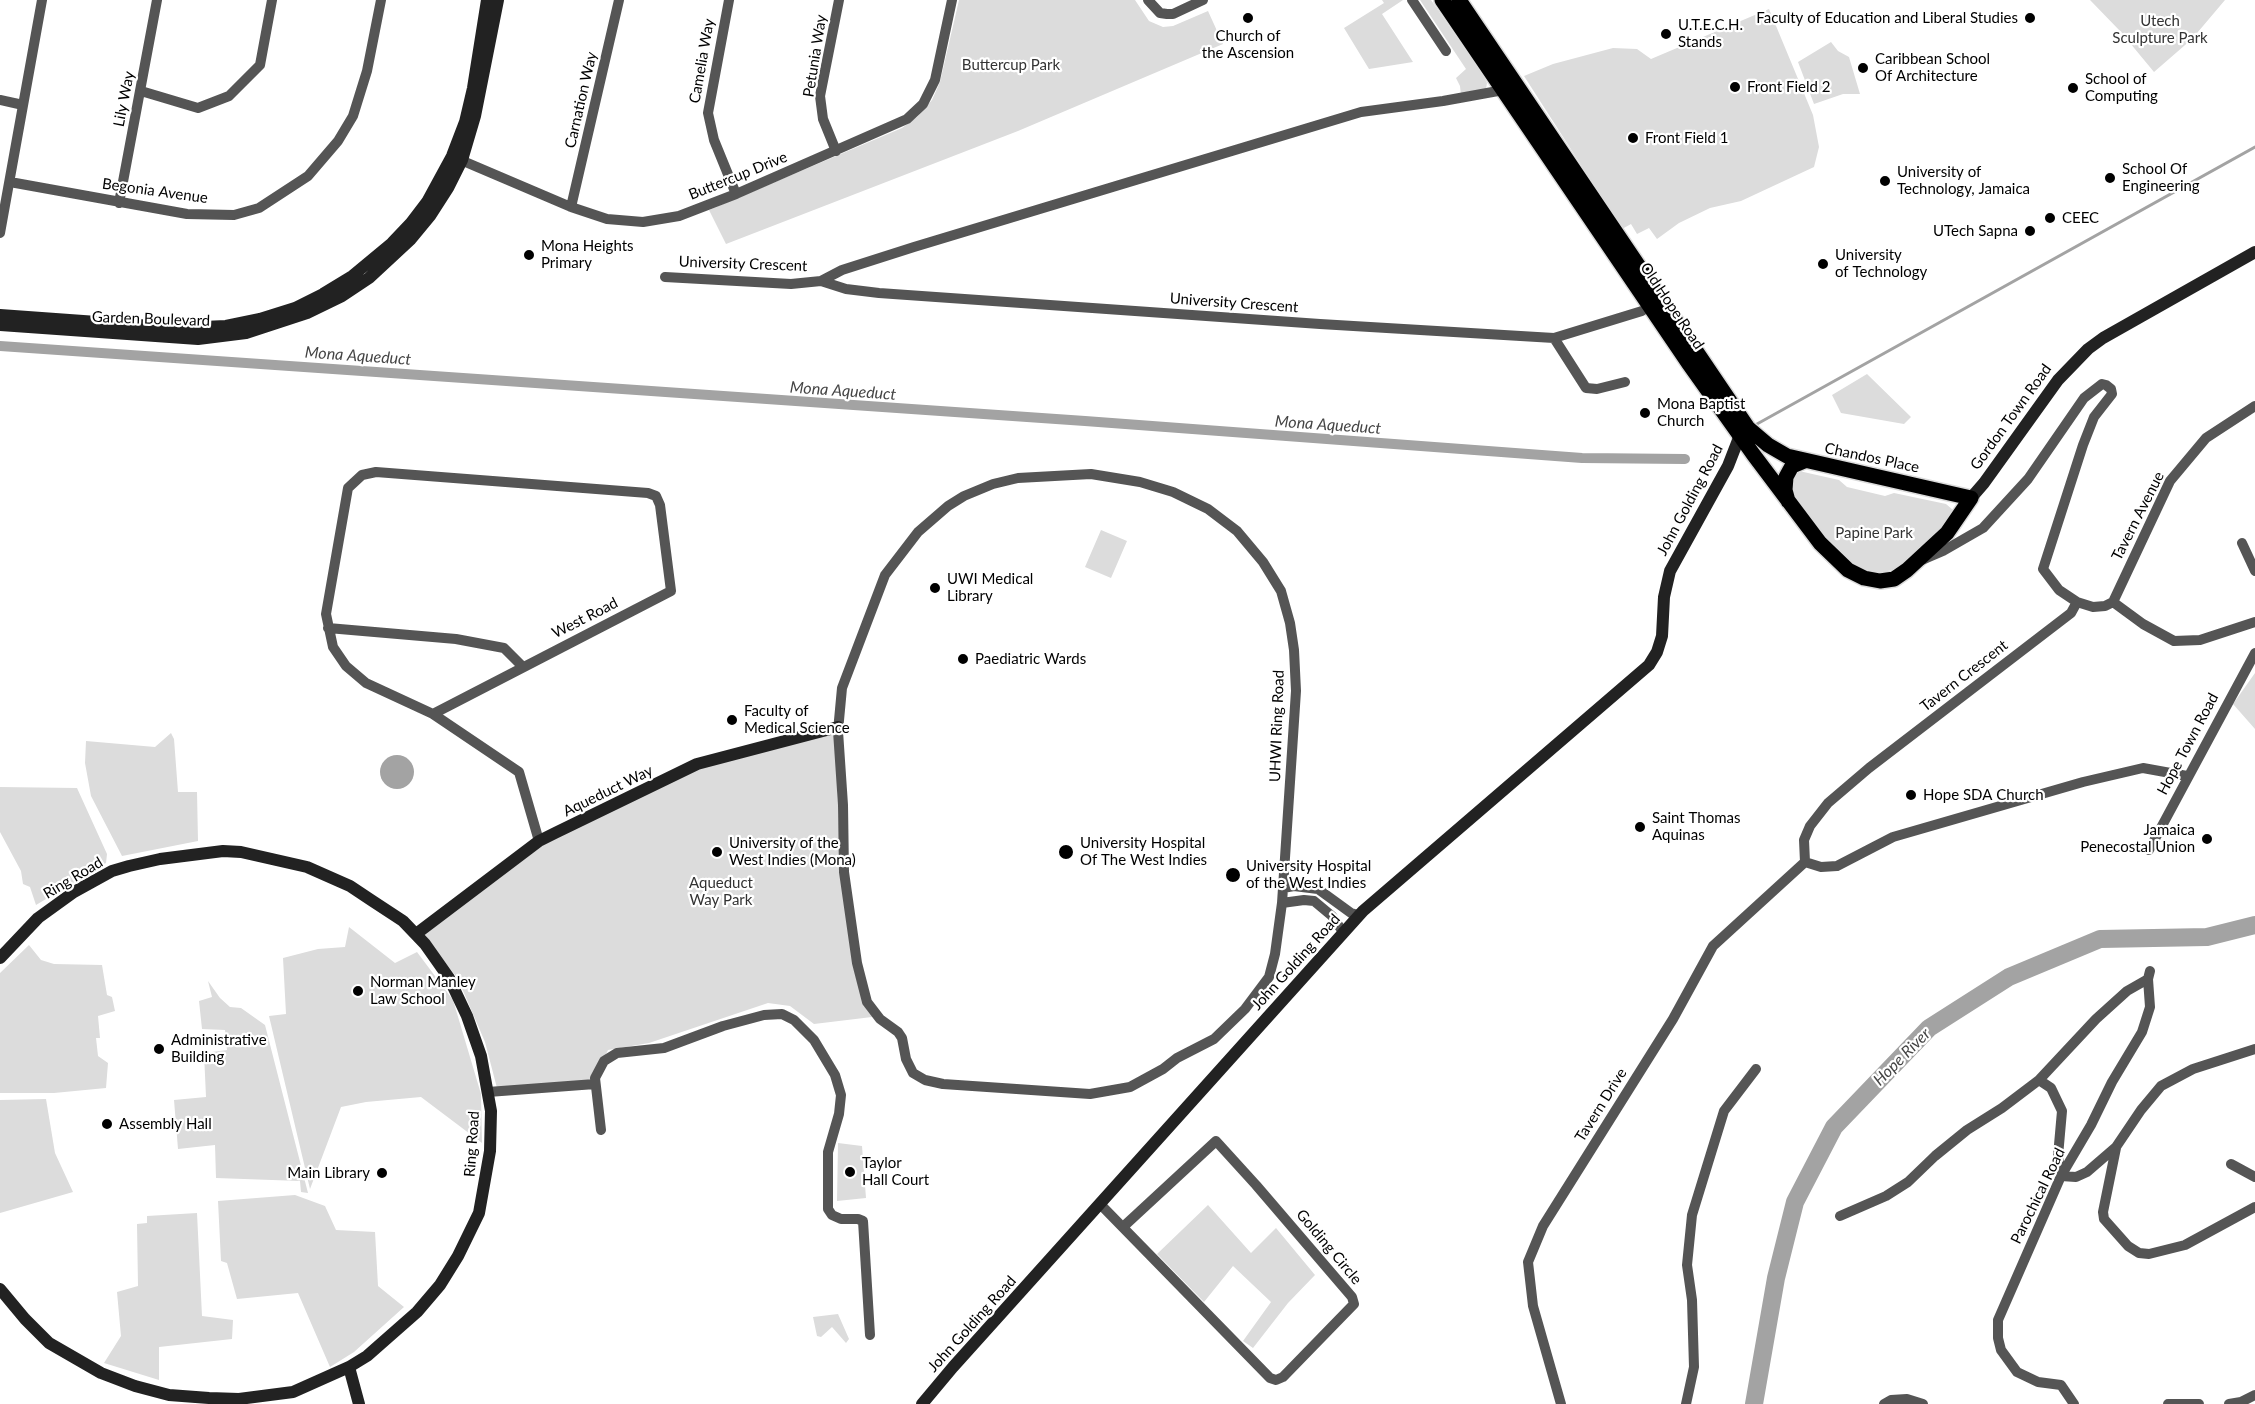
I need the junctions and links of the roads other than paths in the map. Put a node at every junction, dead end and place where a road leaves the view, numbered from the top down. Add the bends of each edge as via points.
1 (42, 0) edge
2 (158, 0) edge
3 (272, 0) edge
4 (381, 0) edge
5 (487, 0) edge
6 (498, 0) edge
7 (619, 0) edge
8 (729, 0) edge
9 (839, 0) edge
10 (952, 0) edge
11 (1148, 0) edge
12 (1203, 0) edge
13 (1413, 0) edge
14 (1442, 0) edge
15 (1460, 0) edge
16 (1446, 51) dead end
17 (1511, 88) junction
18 (141, 90) junction
19 (0, 100) edge
20 (22, 105) junction
21 (836, 151) junction
22 (457, 158) junction
23 (10, 182) junction
24 (736, 194) junction
25 (119, 203) junction
26 (571, 207) junction
27 (0, 233) edge
28 (2255, 252) edge
29 (665, 277) dead end
30 (821, 281) junction
31 (1642, 310) dead end
32 (0, 315) edge
33 (0, 326) edge
34 (1554, 338) junction
35 (1625, 382) dead end
36 (2255, 406) edge
37 (1742, 429) junction
38 (1768, 445) joint
39 (1804, 461) junction
40 (1971, 498) junction
41 (1788, 501) junction
42 (2242, 543) dead end
43 (1912, 566) junction
44 (2255, 571) edge
45 (2077, 602) junction
46 (2113, 602) junction
47 (2255, 622) edge
48 (328, 628) junction
49 (2255, 653) edge
50 (523, 667) junction
51 (433, 714) junction
52 (838, 727) junction
53 (2187, 776) junction
54 (540, 841) junction
55 (2149, 850) dead end
56 (1805, 862) junction
57 (1282, 888) junction
58 (1282, 903) junction
59 (1358, 915) junction
60 (1343, 932) junction
61 (416, 934) junction
62 (0, 958) edge
63 (2255, 1049) edge
64 (1756, 1069) dead end
65 (2039, 1080) junction
66 (596, 1084) junction
67 (488, 1092) junction
68 (601, 1130) dead end
69 (2116, 1147) junction
70 (2231, 1164) dead end
71 (2061, 1176) junction
72 (2255, 1177) edge
73 (1100, 1204) junction
74 (2255, 1208) edge
75 (1840, 1216) dead end
76 (1123, 1227) junction
77 (0, 1289) edge
78 (870, 1335) dead end
79 (349, 1367) junction
80 (2255, 1395) edge
81 (1907, 1401) edge
82 (359, 1404) edge
83 (922, 1404) edge
84 (1562, 1404) edge
85 (1686, 1404) edge
86 (1884, 1404) edge
87 (1923, 1404) edge
88 (2074, 1404) edge
89 (2168, 1404) edge
90 (2199, 1404) edge
91 (2229, 1404) edge

1 - 20 street
2 - 18 street, Lily Way
3 - 18 street via 260,65 229,96 198,108
4 - 25 street, Begonia Avenue via 353,117 308,176 259,208 234,215 187,214
5 - 22 street, Garden Boulevard
6 - 22 street, Garden Boulevard via 476,116
7 - 26 street, Carnation Way
8 - 24 street, Camelia Way via 708,112 714,140
9 - 21 street, Petunia Way via 820,96 823,119
10 - 21 street, Buttercup Drive via 935,80 923,104 907,119
11 - 12 street via 1154,9 1167,14
13 - 16 street
14 - 17 main road, Old Hope Road
15 - 17 main road, Old Hope Road
17 - 30 street, University Crescent via 1361,112 914,247 842,270
17 - 37 main road, Old Hope Road
18 - 25 street, Lily Way
19 - 20 street
20 - 23 street
21 - 24 street, Buttercup Drive
22 - 26 street, Buttercup Drive
22 - 32 street, Garden Boulevard via 392,243 351,277 295,308 226,326 180,328
22 - 33 street, Garden Boulevard via 430,216 411,239 369,278 307,313 246,333 198,339
23 - 25 street, Begonia Avenue
23 - 27 street
24 - 26 street, Buttercup Drive via 679,216 643,222 607,219
28 - 40 street, Gordon Town Road via 2088,349 2058,380
29 - 30 street, University Crescent via 791,284
30 - 34 street, University Crescent via 846,290 879,293
31 - 34 street, University Crescent
34 - 35 street via 1586,388
36 - 46 street, Tavern Avenue via 2206,438 2170,481
37 - 38 main road, Old Hope Road
37 - 41 main road, Old Hope Road
37 - 59 street, John Golding Road via 1728,466 1670,571 1662,636 1649,665
38 - 39 main road, Chandos Place
39 - 40 main road, Chandos Place
39 - 41 main road via 1792,466 1786,477
40 - 43 main road, Gordon Town Road via 1947,533
41 - 43 main road, Old Hope Road via 1820,543 1848,570 1880,581 1894,579
42 - 44 street
43 - 45 street via 1983,528 2028,479 2084,398 2097,386 2106,385 2112,394 2094,417 2043,569 2059,590
45 - 46 street via 2093,607
45 - 56 street, Tavern Crescent via 2071,613 1828,803 1804,840
46 - 47 street via 2174,641 2200,640
48 - 50 street via 456,639 504,648
48 - 50 street, West Road via 326,614 348,488 362,476 376,472 656,496 671,591
48 - 51 street, West Road via 333,647 346,666 366,683
49 - 53 street, Hope Town Road
50 - 51 street, West Road
51 - 54 street via 519,772
52 - 54 street, Aqueduct Way via 697,764
52 - 57 street, UHWI Ring Road via 842,688 885,574 918,532 948,506 993,484 1018,478 1091,474 1173,492 1208,509 1237,531 1277,583 1289,618 1296,691
52 - 58 street, UHWI Ring Road via 845,880 863,990 880,1019 902,1038 913,1072 925,1080 1090,1094 1130,1087 1214,1039 1245,1009 1269,977
53 - 55 street, Hope Town Road
53 - 56 street via 2143,768 1893,837 1837,866
54 - 61 street, Aqueduct Way
56 - 84 street, Tavern Drive via 1713,946 1673,1019 1543,1226 1528,1262 1533,1306
57 - 58 street, UHWI Ring Road
57 - 59 street via 1318,889
58 - 60 street via 1314,901
59 - 60 street, John Golding Road
60 - 73 street, John Golding Road
61 - 62 street, Ring Road via 389,911 330,876 273,858 223,851 160,859 112,871 38,918
61 - 67 street, Ring Road via 449,978 467,1016
63 - 69 street via 2193,1069 2161,1086
64 - 85 street via 1724,1111 1692,1215 1687,1265 1694,1367
65 - 71 street via 2051,1088 2062,1111 2058,1156
65 - 71 street, Parochical Road via 2096,1019 2149,975 2150,1007 2142,1032
65 - 75 street via 1935,1155 1908,1182
66 - 67 street
66 - 68 street
66 - 78 street via 604,1061 617,1053 664,1048 764,1015 782,1014 794,1020 814,1040 835,1075 841,1095 828,1152 828,1209 841,1219 862,1221 865,1228
67 - 79 street, Ring Road via 491,1111 486,1180 479,1213 458,1256 417,1312
69 - 71 street via 2087,1173
69 - 74 street via 2104,1219 2139,1253 2185,1245
70 - 72 street
71 - 88 street, Parochical Road via 1998,1320 1998,1338 2001,1350 2017,1371 2038,1382 2061,1385
73 - 76 street, Golding Circle
73 - 83 street, John Golding Road
76 - 76 street, Golding Circle via 1270,1378 1283,1377 1354,1304 1216,1141
77 - 79 street, Ring Road via 49,1343 101,1373 169,1395 239,1399 293,1392
79 - 82 street
80 - 91 street
81 - 86 street via 1891,1400
81 - 87 street
89 - 90 street

